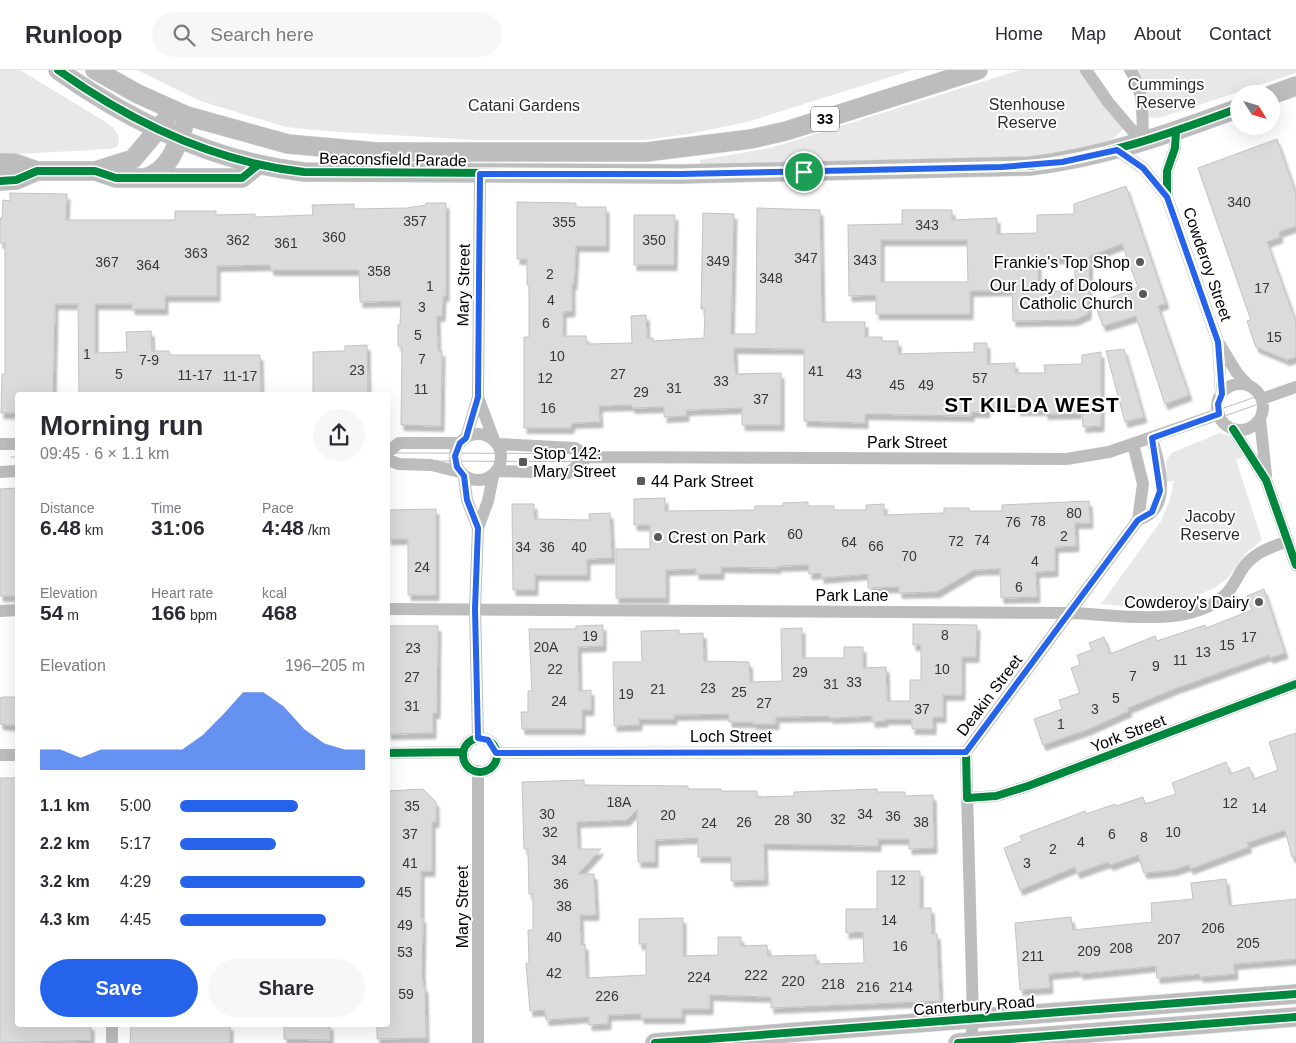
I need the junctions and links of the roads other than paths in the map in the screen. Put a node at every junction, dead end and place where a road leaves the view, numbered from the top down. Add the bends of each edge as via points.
1 (58, 70) edge
2 (95, 70) edge
3 (978, 70) edge
4 (1086, 70) edge
5 (1130, 70) edge
6 (1296, 86) edge
7 (1280, 92) edge
8 (1230, 111) edge
9 (181, 114) junction
10 (157, 129) junction
11 (1176, 131) junction
12 (180, 138) junction
13 (1143, 143) junction
14 (1117, 150) junction
15 (0, 163) edge
16 (258, 165) junction
17 (37, 171) junction
18 (95, 171) junction
19 (480, 174) junction
20 (145, 178) junction
21 (0, 181) edge
22 (1167, 197) junction
23 (1218, 342) junction
24 (1249, 386) junction
25 (1296, 387) edge
26 (1222, 394) junction
27 (478, 397) junction
28 (1262, 399) junction
29 (1219, 414) junction
30 (1260, 419) junction
31 (1233, 428) junction
32 (1152, 438) junction
33 (463, 440) junction
34 (496, 442) junction
35 (0, 444) edge
36 (15, 444) edge
37 (1133, 444) junction
38 (390, 450) edge
39 (588, 457) junction
40 (390, 461) edge
41 (15, 471) edge
42 (0, 472) edge
43 (495, 473) junction
44 (462, 474) junction
45 (1266, 480) junction
46 (1138, 520) junction
47 (478, 528) junction
48 (1288, 541) junction
49 (1296, 565) edge
50 (475, 609) junction
51 (15, 610) edge
52 (390, 610) edge
53 (0, 611) edge
54 (1071, 613) junction
55 (1296, 684) edge
56 (478, 738) junction
57 (463, 752) junction
58 (966, 752) junction
59 (390, 753) edge
60 (496, 753) junction
61 (0, 756) edge
62 (15, 756) edge
63 (478, 771) junction
64 (967, 798) junction
65 (1296, 994) edge
66 (1296, 1017) edge
67 (973, 1019) junction
68 (112, 1027) edge
69 (964, 1042) edge
70 (112, 1043) edge
71 (478, 1043) edge
72 (655, 1043) edge

1 - 10 main road, Beaconsfield Parade
2 - 9 main road, Beaconsfield Parade / 33
3 - 9 main road, Beaconsfield Parade / 33 via 767,136 646,152 387,152 318,148 260,138
4 - 13 street
5 - 13 street via 1140,94
6 - 7 main road
8 - 11 main road, Beaconsfield Parade
9 - 10 main road
9 - 12 main road
10 - 12 main road, Beaconsfield Parade
10 - 18 main road via 133,160
11 - 13 main road, Beaconsfield Parade
11 - 22 street, Cowderoy Street via 1175,148 1167,171
12 - 16 main road, Beaconsfield Parade
12 - 20 main road via 165,166
13 - 14 main road, Beaconsfield Parade
14 - 19 main road, Beaconsfield Parade via 1062,162 1002,167 681,174
14 - 22 street, Cowderoy Street via 1143,168
15 - 17 main road via 14,163
16 - 19 main road, Beaconsfield Parade via 304,172
16 - 20 main road via 242,178
17 - 18 main road
17 - 21 main road via 16,180
18 - 20 main road via 116,178
19 - 27 street, Mary Street
22 - 23 street, Cowderoy Street
23 - 24 street, Cowderoy Street
23 - 26 street, Cowderoy Street
24 - 26 street via 1231,386
24 - 28 street
25 - 28 street
26 - 29 street
27 - 33 street, Mary Street
27 - 34 street, Mary Street
28 - 30 street
29 - 31 street via 1223,422
29 - 32 street, Park Street
30 - 31 street via 1251,427
30 - 45 street
31 - 45 street
32 - 37 street, Park Street
32 - 46 street, Deakin Street via 1160,491 1152,512
33 - 34 street via 480,434
33 - 38 street via 399,443
33 - 44 street via 455,456
34 - 39 street, Park Street via 575,448
34 - 43 street via 502,458
35 - 36 street
37 - 39 street, Park Street via 1109,452 1066,459
37 - 46 street, Deakin Street via 1143,484
39 - 43 street via 568,473
40 - 44 street via 399,464 431,464
41 - 42 street
43 - 44 street via 479,481
43 - 47 street
44 - 47 street via 467,500
45 - 48 street
46 - 54 street, Deakin Street
47 - 50 street
48 - 49 street
48 - 54 street, Park Lane via 1256,555 1227,594 1207,607 1173,616
50 - 52 street, Park Lane
50 - 54 street, Park Lane
50 - 56 street
51 - 53 street
54 - 58 street, Deakin Street
55 - 64 street, York Street via 1028,786 996,796
56 - 57 street via 468,742
56 - 60 street via 488,740
57 - 59 street
57 - 63 street via 465,762
58 - 60 street, Loch Street
58 - 64 street, Deakin Street
60 - 63 street via 490,768
61 - 62 street
63 - 71 street, Mary Street
64 - 67 street, Deakin Street
65 - 67 main road, Canterbury Road
66 - 69 main road
67 - 69 street, Deakin Street
67 - 72 main road, Canterbury Road
68 - 70 street

